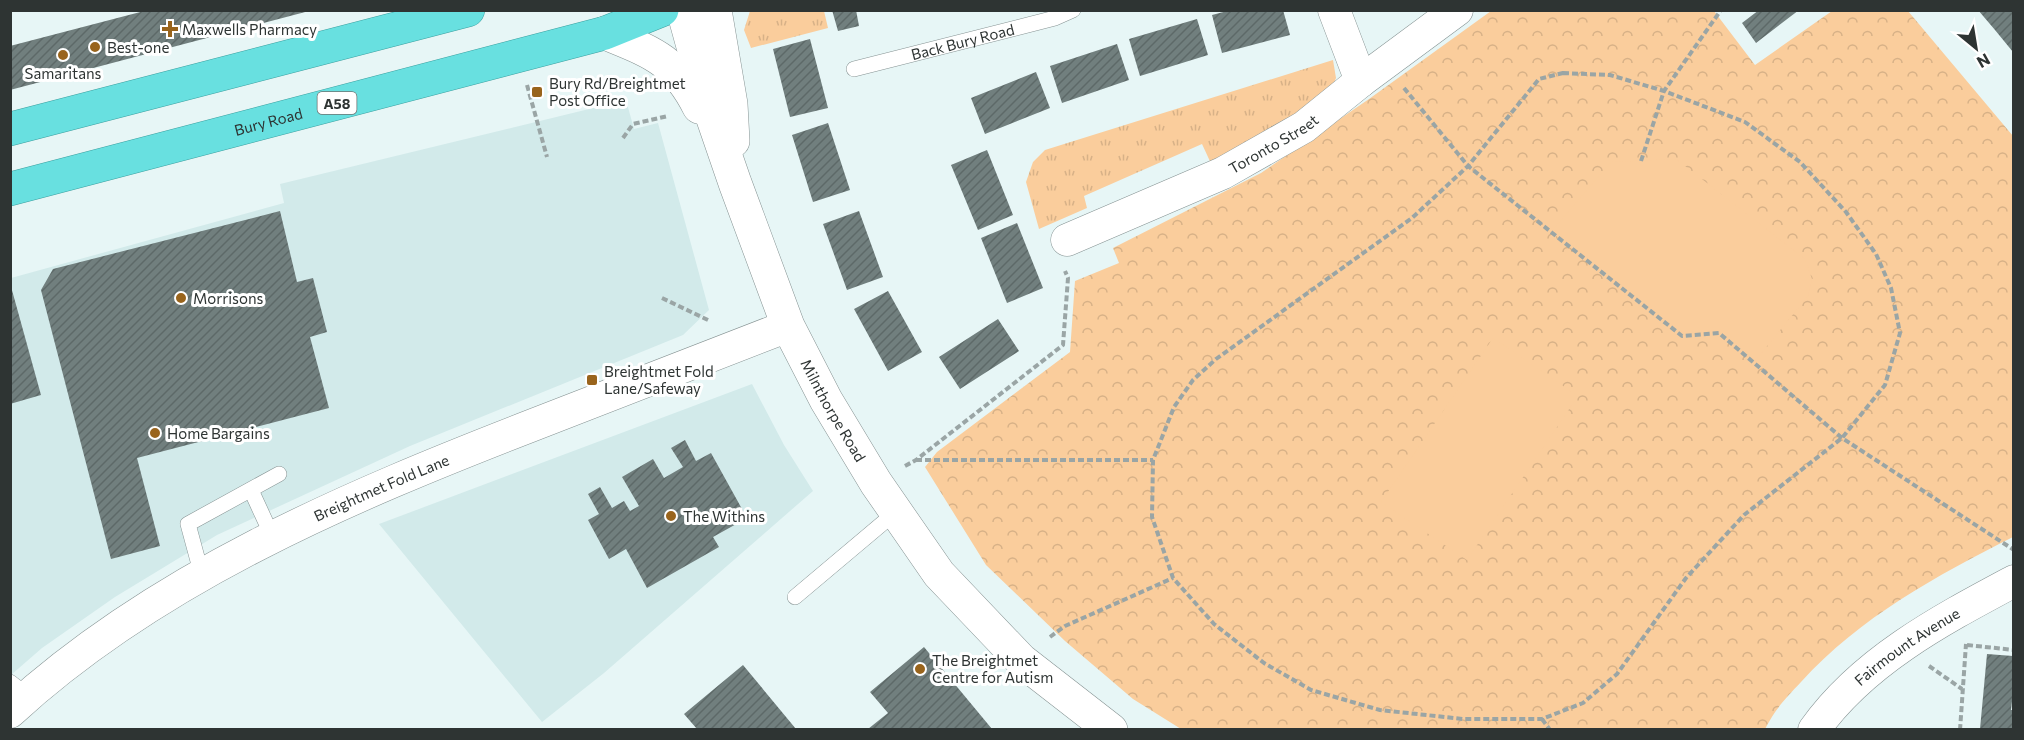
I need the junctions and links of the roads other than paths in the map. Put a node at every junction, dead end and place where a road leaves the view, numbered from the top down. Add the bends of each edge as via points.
1 (468, 10) edge
2 (662, 10) edge
3 (683, 10) edge
4 (715, 10) edge
5 (1073, 10) edge
6 (1334, 10) edge
7 (1457, 10) edge
8 (1054, 14) edge
9 (605, 33) junction
10 (854, 69) dead end
11 (1372, 73) junction
12 (10, 129) edge
13 (735, 182) junction
14 (10, 189) edge
15 (1067, 240) road end
16 (788, 326) junction
17 (279, 474) dead end
18 (251, 490) junction
19 (896, 512) junction
20 (273, 538) junction
21 (206, 574) junction
22 (2013, 581) edge
23 (795, 597) dead end
24 (16, 697) edge
25 (1111, 729) edge
26 (1814, 729) edge

1 - 12 highway
2 - 9 highway, Bury Road / A58
3 - 13 street, Milnthorpe Road via 712,119
4 - 13 street via 731,104
5 - 8 lane, Back Bury Road
6 - 11 street
7 - 11 street, Toronto Street
8 - 10 lane, Back Bury Road
9 - 13 street via 653,53 687,84
9 - 14 highway, Bury Road / A58
11 - 15 street, Toronto Street via 1304,127 1223,173
13 - 16 street, Milnthorpe Road
16 - 19 street, Milnthorpe Road via 826,400
16 - 20 street, Breightmet Fold Lane via 423,468
17 - 18 lane
18 - 20 lane
18 - 21 lane via 188,524 198,561
19 - 23 lane
19 - 25 street, Milnthorpe Road via 939,574 1021,660
20 - 21 street, Breightmet Fold Lane
21 - 24 street, Breightmet Fold Lane
22 - 26 street, Fairmount Avenue via 1902,646 1831,707

